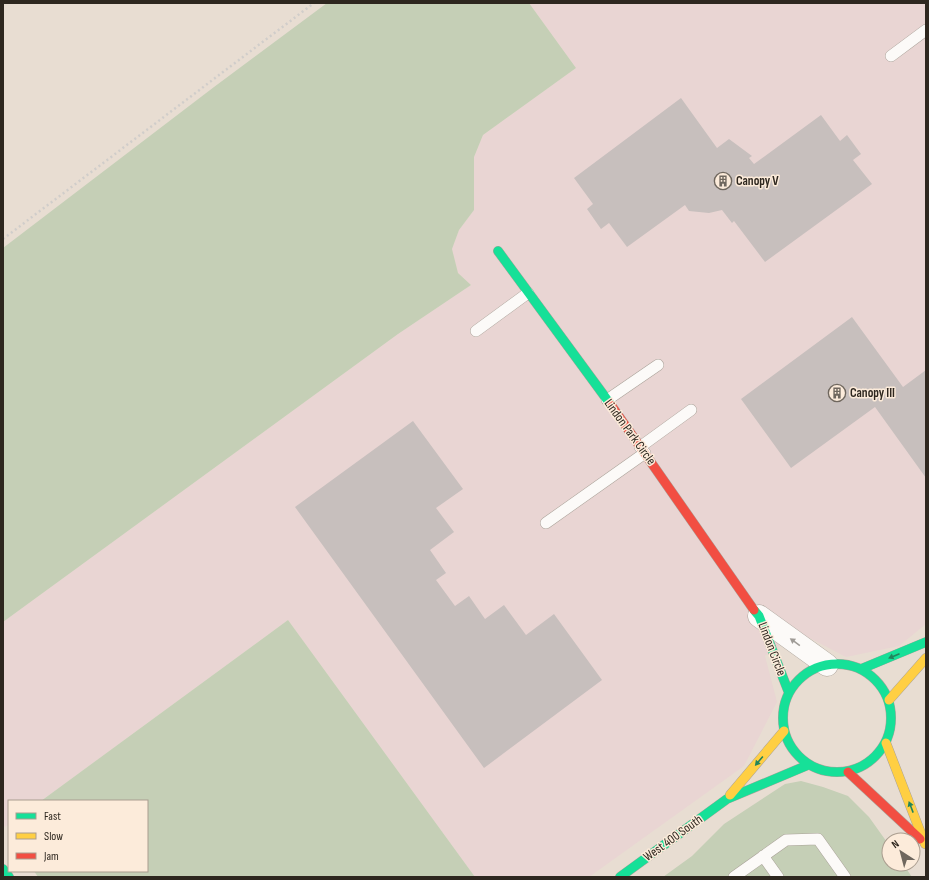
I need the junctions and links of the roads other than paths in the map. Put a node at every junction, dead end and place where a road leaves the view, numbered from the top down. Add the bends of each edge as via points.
1 (926, 30) edge
2 (891, 56) dead end
3 (498, 251) dead end
4 (528, 293) junction
5 (476, 331) dead end
6 (658, 365) dead end
7 (607, 400) junction
8 (691, 410) dead end
9 (643, 450) junction
10 (546, 523) dead end
11 (759, 616) junction
12 (926, 642) edge
13 (926, 658) edge
14 (827, 665) junction
15 (862, 669) junction
16 (789, 693) junction
17 (889, 700) junction
18 (784, 731) junction
19 (886, 743) junction
20 (808, 765) junction
21 (848, 772) junction
22 (727, 799) junction
23 (925, 845) edge
24 (763, 856) junction
25 (3, 869) edge
26 (9, 877) edge
27 (620, 877) edge
28 (734, 877) edge
29 (778, 877) edge
30 (845, 877) edge

1 - 2 lane
3 - 4 street, Lindon Park Circle
4 - 5 lane
4 - 7 street, Lindon Park Circle
6 - 7 lane
7 - 9 street, Lindon Park Circle
8 - 9 lane
9 - 10 lane
9 - 11 street, Lindon Park Circle
14 -> 11 street, Lindon Circle
11 - 16 street, Lindon Circle
12 -> 15 street
13 - 17 street
14 - 15 street via 843,664
14 - 16 street via 809,672
15 - 17 street via 880,684
16 - 18 street via 783,711
17 - 19 street via 891,725
18 - 20 street via 791,748
18 -> 22 street, West 400 South
19 - 21 street via 866,764
23 -> 19 street
20 - 21 street via 825,772
20 - 22 street, West 400 South
21 - 23 street
22 - 27 street, West 400 South
24 - 28 lane
24 - 29 lane
24 - 30 lane via 786,840 818,838
25 - 26 street

